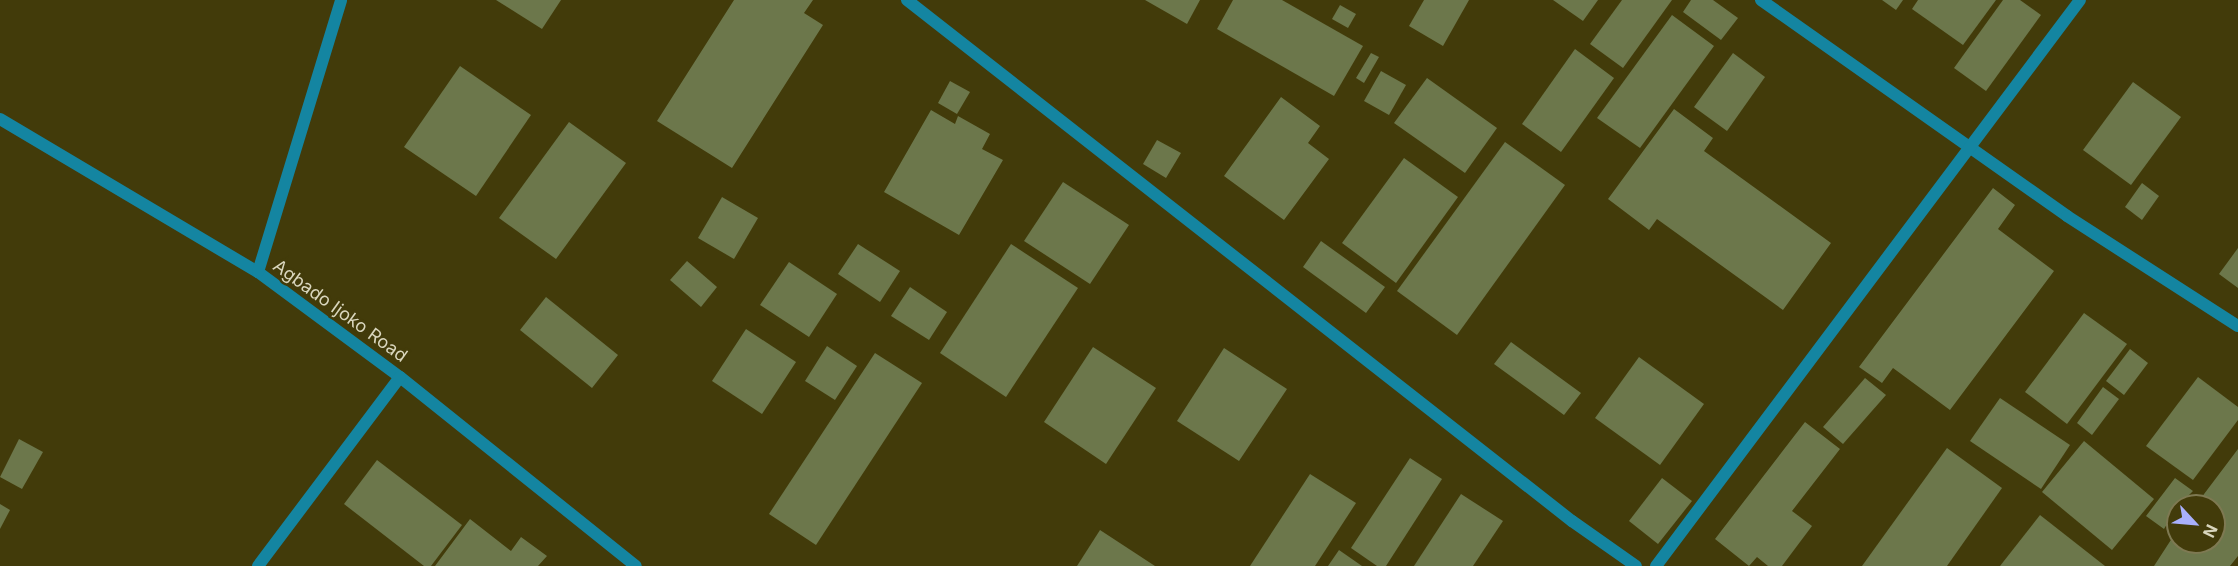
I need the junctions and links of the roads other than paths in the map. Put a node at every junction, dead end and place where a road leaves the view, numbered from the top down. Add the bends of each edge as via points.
1 (340, 0) edge
2 (907, 0) edge
3 (1761, 0) edge
4 (2080, 0) edge
5 (0, 119) edge
6 (1968, 147) junction
7 (258, 272) junction
8 (2238, 326) edge
9 (400, 377) junction
10 (258, 566) edge
11 (636, 566) edge
12 (1636, 566) edge
13 (1656, 566) edge

1 - 7 street
2 - 12 street via 1572,521
3 - 6 street
4 - 6 street
5 - 7 street, Agbado Ijoko Road
6 - 8 street
6 - 13 street
7 - 9 street, Agbado Ijoko Road
9 - 10 street
9 - 11 street, Agbado Ijoko Road

